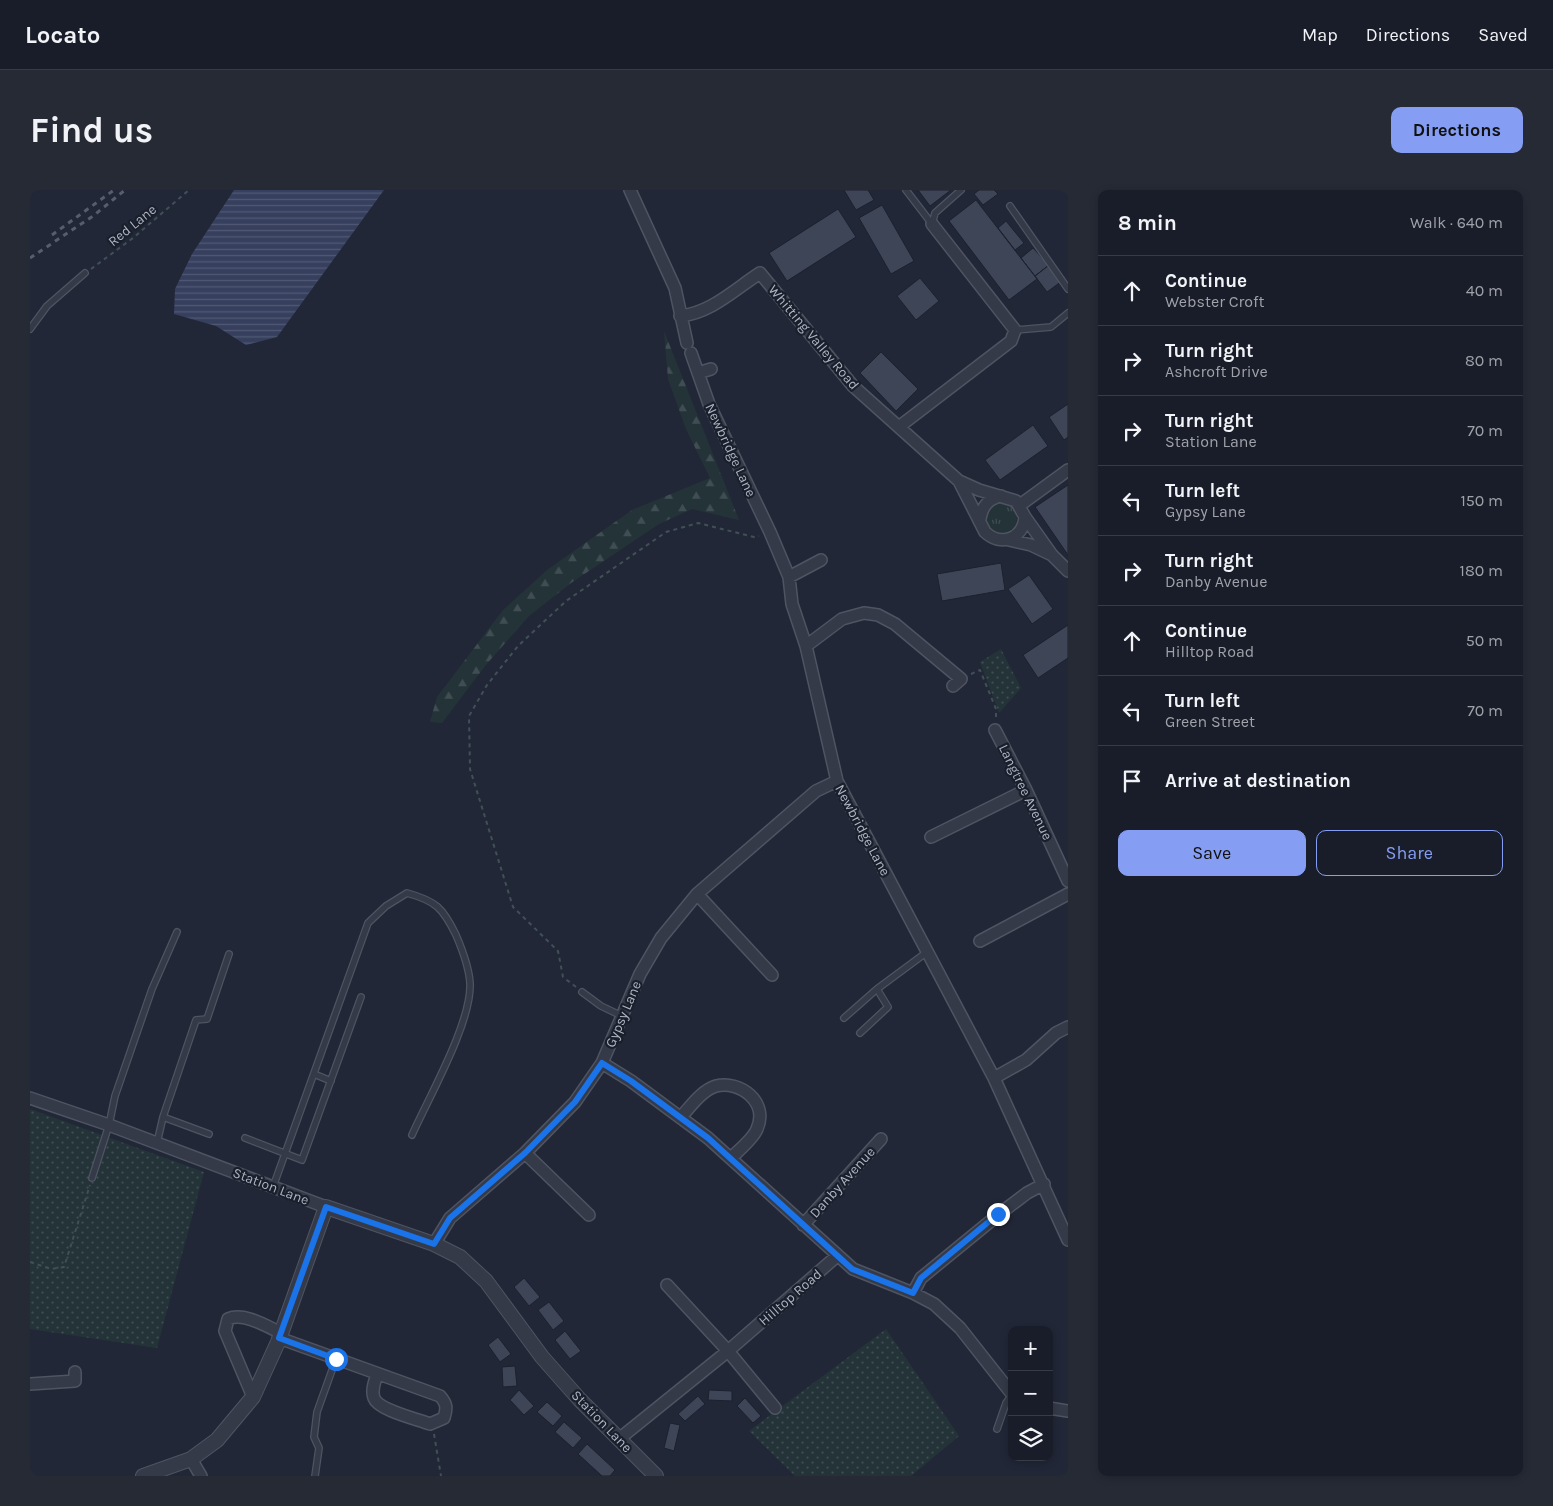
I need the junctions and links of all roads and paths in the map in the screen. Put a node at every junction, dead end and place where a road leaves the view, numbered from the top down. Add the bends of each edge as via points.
1 (189, 190) edge
2 (630, 190) edge
3 (906, 190) edge
4 (961, 190) edge
5 (1010, 206) dead end
6 (932, 224) junction
7 (86, 273) joint
8 (1068, 289) edge
9 (1068, 313) edge
10 (680, 316) junction
11 (30, 330) edge
12 (1015, 330) junction
13 (711, 369) dead end
14 (698, 373) junction
15 (900, 426) junction
16 (1068, 470) edge
17 (959, 481) junction
18 (1001, 496) junction
19 (1020, 505) junction
20 (1025, 517) junction
21 (980, 519) junction
22 (770, 532) junction
23 (1008, 540) junction
24 (1052, 555) junction
25 (821, 560) dead end
26 (1068, 571) edge
27 (789, 577) junction
28 (806, 646) junction
29 (957, 682) joint
30 (996, 730) joint
31 (837, 781) junction
32 (1026, 790) junction
33 (931, 837) dead end
34 (1068, 881) edge
35 (697, 894) junction
36 (1068, 894) edge
37 (177, 932) dead end
38 (980, 941) dead end
39 (927, 952) junction
40 (229, 954) dead end
41 (772, 975) dead end
42 (877, 990) junction
43 (582, 992) joint
44 (361, 997) dead end
45 (622, 1016) junction
46 (844, 1018) dead end
47 (1068, 1027) edge
48 (860, 1033) dead end
49 (602, 1063) junction
50 (314, 1074) junction
51 (994, 1078) junction
52 (331, 1080) junction
53 (30, 1098) edge
54 (163, 1117) junction
55 (681, 1117) junction
56 (109, 1125) junction
57 (209, 1134) dead end
58 (412, 1135) dead end
59 (245, 1138) dead end
60 (881, 1139) dead end
61 (158, 1143) junction
62 (525, 1153) junction
63 (285, 1154) junction
64 (731, 1158) junction
65 (92, 1178) joint
66 (1044, 1184) junction
67 (273, 1187) junction
68 (326, 1207) junction
69 (1063, 1213) edge
70 (589, 1215) dead end
71 (802, 1225) junction
72 (1068, 1240) edge
73 (434, 1244) junction
74 (837, 1256) junction
75 (30, 1262) edge
76 (666, 1285) dead end
77 (913, 1293) junction
78 (280, 1335) junction
79 (728, 1351) junction
80 (336, 1359) junction
81 (75, 1372) dead end
82 (377, 1374) junction
83 (30, 1384) edge
84 (1008, 1390) edge
85 (254, 1397) junction
86 (1008, 1400) edge
87 (775, 1408) dead end
88 (1053, 1408) edge
89 (1068, 1410) edge
90 (432, 1424) junction
91 (997, 1430) dead end
92 (619, 1439) junction
93 (191, 1459) junction
94 (144, 1476) edge
95 (201, 1476) edge
96 (315, 1476) edge
97 (440, 1476) edge
98 (656, 1476) edge

1 - 7 path, Red Lane
2 - 10 street, Newbridge Lane via 675,288
3 - 6 lane
4 - 6 lane via 936,213
5 - 8 lane
6 - 12 street
7 - 11 lane via 47,306
9 - 12 lane via 1051,328
10 - 14 street, Newbridge Lane
10 - 15 street, Whitting Valley Road via 694,315 760,273 853,386
12 - 15 street via 1011,341
13 - 14 street
14 - 22 street, Newbridge Lane via 709,404
15 - 17 street, Whitting Valley Road
16 - 19 street
17 - 18 street, Whitting Valley Road
17 - 21 street, Whitting Valley Road
18 - 19 street, Whitting Valley Road via 1012,498
18 - 21 street via 988,501
19 - 20 street, Whitting Valley Road
20 - 23 street via 1021,531
20 - 24 street, Whitting Valley Road
21 - 23 street, Whitting Valley Road via 989,536
22 - 27 street, Newbridge Lane
22 - 43 path via 754,537 698,523 666,532 559,607 518,646 487,685 469,716 470,769 513,907 558,951 563,977
23 - 24 street, Whitting Valley Road via 1031,545
24 - 26 street, Whitting Valley Road
25 - 27 street
27 - 28 street, Newbridge Lane via 792,604
28 - 29 street via 842,619 864,613 878,615 895,624
28 - 31 street, Newbridge Lane
29 - 30 path via 980,670 996,709
30 - 32 street, Langtree Avenue
31 - 35 street, Gypsy Lane via 816,791
31 - 39 street, Newbridge Lane
32 - 33 street
32 - 34 street, Langtree Avenue
35 - 41 street
35 - 45 street, Gypsy Lane via 661,938 640,974
36 - 38 street
37 - 56 lane via 149,998 115,1096
39 - 42 lane
39 - 51 street, Newbridge Lane
40 - 54 lane via 207,1019 196,1020
42 - 46 lane
42 - 48 lane via 888,1007
43 - 45 lane
44 - 52 lane
45 - 49 street, Gypsy Lane
47 - 51 street via 1056,1033 1026,1060
49 - 55 street, Danby Avenue
49 - 62 street, Gypsy Lane via 575,1102
50 - 52 lane
50 - 58 lane via 368,923 407,893 427,899 446,914 460,944 470,983 464,1022
50 - 63 lane
51 - 66 street, Newbridge Lane
52 - 63 lane via 302,1160
53 - 56 street, Station Lane
54 - 57 lane
54 - 61 lane
55 - 64 street, Danby Avenue
55 - 64 street via 714,1086 734,1084 752,1096 760,1110 757,1129
56 - 61 street, Station Lane
56 - 65 lane
59 - 63 lane
60 - 71 street, Danby Avenue
61 - 67 street, Station Lane
62 - 70 street
62 - 73 street, Gypsy Lane via 450,1218
63 - 67 lane
64 - 71 street, Danby Avenue
65 - 75 path via 66,1265 51,1269
66 - 69 street, Newbridge Lane
66 - 77 street via 998,1214 921,1278
67 - 68 street, Station Lane
68 - 73 street, Station Lane
68 - 78 street
69 - 72 street, Newbridge Lane
71 - 74 street, Danby Avenue
73 - 92 street, Station Lane via 460,1257 486,1282 542,1356
74 - 77 street via 852,1269
74 - 79 street, Hilltop Road
76 - 79 street
77 - 84 street via 934,1304 960,1328
78 - 80 street
78 - 85 street
78 - 85 street via 242,1317 228,1319 225,1325
79 - 87 street
79 - 92 street, Hilltop Road
80 - 82 street
80 - 96 lane via 318,1412 314,1437 319,1448
81 - 83 street via 75,1381
82 - 90 street via 372,1392 379,1406
82 - 90 street via 440,1396 447,1408 444,1418
85 - 93 street via 217,1440
86 - 91 lane
88 - 89 street
90 - 97 path
92 - 98 street, Station Lane
93 - 94 street
93 - 95 street

